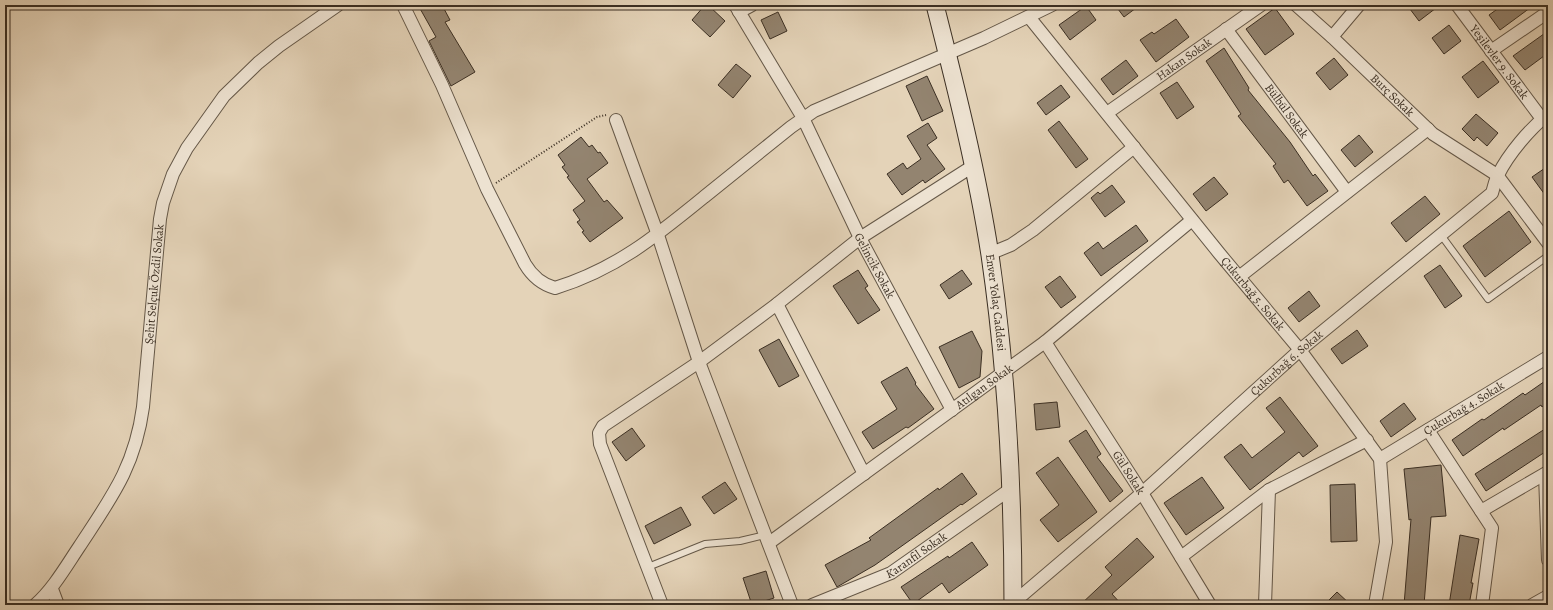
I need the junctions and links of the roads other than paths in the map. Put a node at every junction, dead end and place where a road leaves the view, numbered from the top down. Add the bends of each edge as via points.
1 (338, 5) edge
2 (403, 5) edge
3 (752, 5) edge
4 (935, 5) edge
5 (1052, 5) edge
6 (1261, 5) edge
7 (1296, 5) edge
8 (1359, 5) edge
9 (1457, 5) edge
10 (737, 8) edge
11 (1548, 12) edge
12 (1029, 17) junction
13 (1226, 29) junction
14 (1332, 37) junction
15 (1491, 51) junction
16 (947, 54) junction
17 (1107, 113) junction
18 (1545, 117) edge
19 (802, 118) junction
20 (616, 120) road end
21 (1428, 129) junction
22 (1134, 147) junction
23 (973, 166) junction
24 (1497, 175) junction
25 (1347, 192) junction
26 (1192, 220) junction
27 (658, 235) junction
28 (1441, 235) junction
29 (860, 238) junction
30 (1548, 243) edge
31 (989, 254) junction
32 (1548, 256) edge
33 (1239, 277) junction
34 (777, 304) junction
35 (1045, 342) junction
36 (1300, 350) junction
37 (1548, 357) edge
38 (699, 362) junction
39 (1003, 372) junction
40 (952, 410) junction
41 (1428, 430) junction
42 (1367, 440) junction
43 (1380, 459) junction
44 (1547, 473) edge
45 (864, 474) junction
46 (1012, 488) junction
47 (1269, 490) junction
48 (1142, 494) junction
49 (1481, 512) junction
50 (767, 539) junction
51 (1181, 557) junction
52 (1548, 560) edge
53 (648, 567) junction
54 (52, 589) junction
55 (1548, 596) edge
56 (1013, 604) edge
57 (35, 605) edge
58 (58, 605) edge
59 (662, 605) edge
60 (792, 605) edge
61 (812, 605) edge
62 (1210, 605) edge
63 (1265, 605) edge
64 (1375, 605) edge
65 (1482, 605) edge
66 (1532, 605) edge

1 - 54 street, Şehit Selçuk Özdil Sokak via 279,46 224,96 187,148 173,174 160,219 143,407 133,452 116,491
2 - 27 street via 442,85 487,189 529,271 541,282 555,288 596,273
3 - 10 street
4 - 16 street, Enver Yolaç Caddesi
5 - 12 street
6 - 13 street, Hakan Sokak
7 - 14 street, Burç Sokak
8 - 14 street
9 - 15 street, Yeşilevler 9. Sokak
10 - 19 street, Gelincik Sokak
11 - 15 street
12 - 16 street
12 - 17 street, Çukurbağ 5. Sokak
13 - 17 street, Hakan Sokak
13 - 25 street, Bülbül Sokak
14 - 21 street, Burç Sokak
15 - 18 street, Yeşilevler 9. Sokak
16 - 19 street via 825,105
16 - 23 street, Enver Yolaç Caddesi
17 - 22 street, Çukurbağ 5. Sokak
18 - 24 street, Çukurbağ 6. Sokak via 1522,141
19 - 27 street
19 - 29 street, Gelincik Sokak
20 - 27 street
21 - 24 street, Burç Sokak
21 - 25 street
22 - 26 street, Çukurbağ 5. Sokak
22 - 31 street via 1033,230 1011,245
23 - 29 street
23 - 31 street, Enver Yolaç Caddesi
24 - 28 street, Çukurbağ 6. Sokak via 1492,193
24 - 30 street
25 - 33 street
26 - 33 street, Çukurbağ 5. Sokak
26 - 35 street, Atılgan Sokak
27 - 38 street
28 - 32 lane via 1488,299
28 - 36 street, Çukurbağ 6. Sokak
29 - 34 street
29 - 40 street, Gelincik Sokak
31 - 39 street, Enver Yolaç Caddesi
33 - 36 street, Çukurbağ 5. Sokak
34 - 38 street
34 - 45 street
35 - 39 street, Atılgan Sokak
35 - 48 street, Gül Sokak
36 - 42 street, Çukurbağ 5. Sokak
36 - 48 street, Çukurbağ 6. Sokak
37 - 41 street, Çukurbağ 4. Sokak
38 - 50 street
38 - 53 street via 606,423 599,433 600,444
39 - 40 street, Atılgan Sokak
39 - 46 street, Enver Yolaç Caddesi
40 - 45 street, Atılgan Sokak
41 - 43 street, Çukurbağ 4. Sokak
41 - 49 street
42 - 43 street, Çukurbağ 5. Sokak
42 - 47 street
43 - 64 street via 1386,542
44 - 49 street
44 - 52 street
45 - 50 street, Atılgan Sokak
46 - 56 street, Enver Yolaç Caddesi
46 - 61 street, Karanfil Sokak via 891,573
47 - 51 street
47 - 63 street
48 - 51 street, Gül Sokak
48 - 56 street, Çukurbağ 6. Sokak
49 - 65 street via 1492,528
50 - 53 lane via 705,544
50 - 60 street
51 - 62 street, Gül Sokak
53 - 59 street
54 - 57 street, Şehit Selçuk Özdil Sokak
54 - 58 street
55 - 66 street

